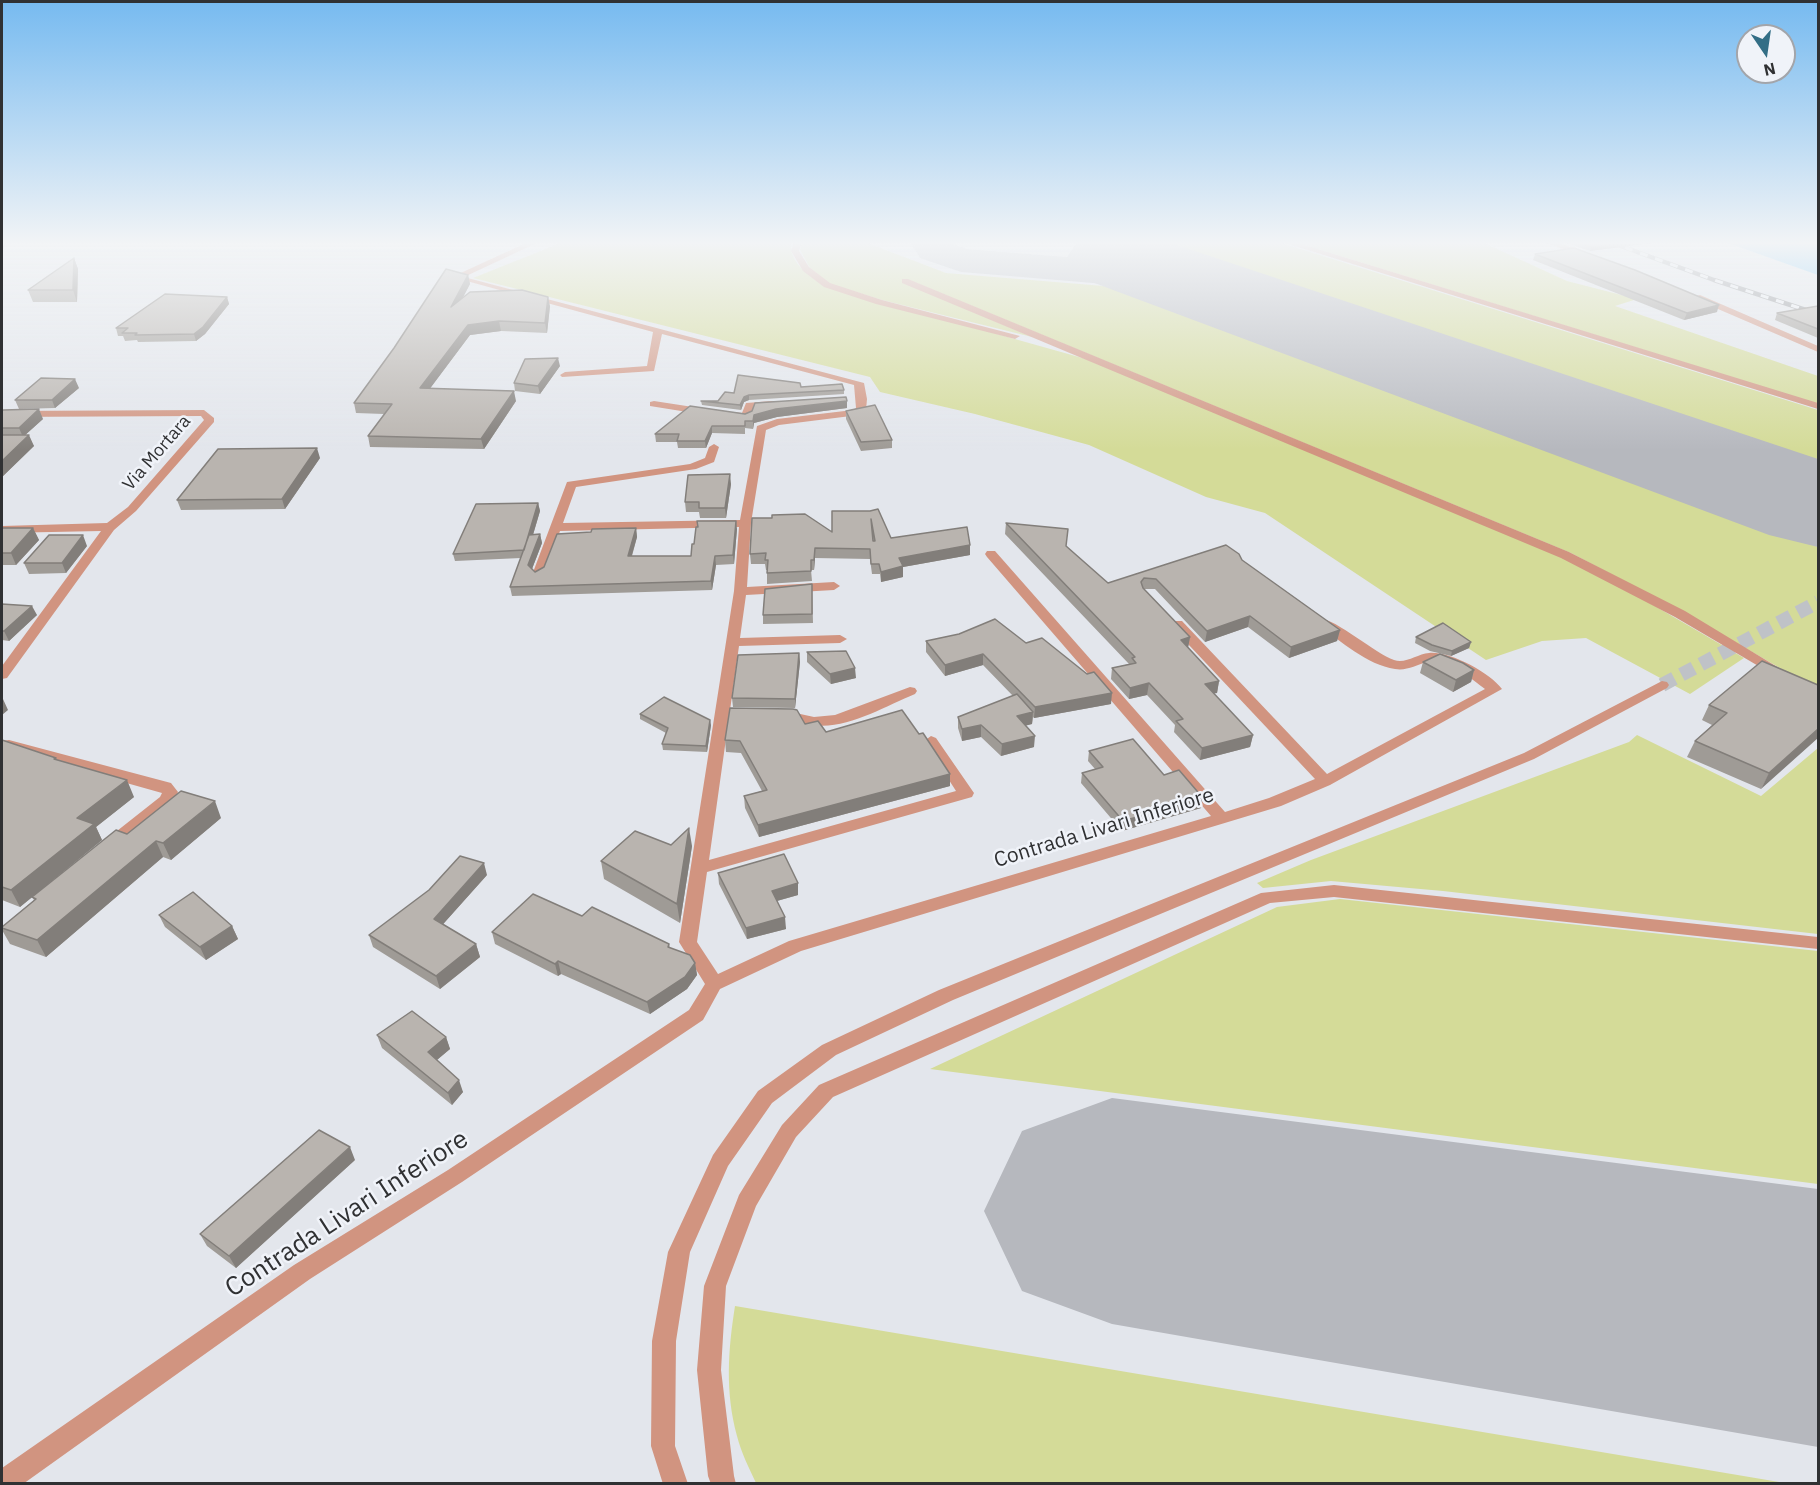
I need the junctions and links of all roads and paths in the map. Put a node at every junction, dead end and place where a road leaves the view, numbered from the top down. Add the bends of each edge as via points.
1 (584, 311) edge
2 (918, 311) edge
3 (978, 311) edge
4 (1511, 311) edge
5 (1730, 311) edge
6 (658, 331) junction
7 (1818, 349) edge
8 (1090, 358) junction
9 (565, 375) dead end
10 (781, 403) edge
11 (654, 405) dead end
12 (1818, 406) edge
13 (2, 414) edge
14 (714, 447) dead end
15 (746, 524) junction
16 (110, 527) junction
17 (556, 527) junction
18 (2, 529) edge
19 (991, 554) dead end
20 (538, 575) edge
21 (834, 586) dead end
22 (740, 591) junction
23 (1164, 611) edge
24 (1308, 612) edge
25 (840, 639) dead end
26 (733, 642) junction
27 (2, 675) edge
28 (1789, 678) edge
29 (1662, 685) tunnel mouth
30 (910, 691) dead end
31 (764, 714) edge
32 (931, 741) edge
33 (2, 746) edge
34 (1325, 781) junction
35 (1222, 818) junction
36 (93, 859) edge
37 (699, 868) junction
38 (1818, 943) edge
39 (714, 984) junction
40 (2, 1483) edge
41 (676, 1484) edge
42 (724, 1484) edge

1 - 6 street
2 - 8 street
3 - 8 street
4 - 12 street
5 - 7 street
6 - 9 street via 651,369
6 - 15 street via 859,383 861,410 855,413 777,422 761,428
8 - 28 street via 1565,555 1680,614
10 - 11 street via 750,405 746,416
13 - 16 street, Via Mortara via 204,413 210,420 132,509
14 - 17 street via 710,460 692,467 571,484
15 - 17 street
15 - 22 street
16 - 18 street
16 - 27 street, Via Mortara
17 - 20 street
19 - 35 street
21 - 22 street
22 - 26 street
23 - 34 street
24 - 34 street, Contrada Livari Inferiore via 1357,646 1394,665 1432,657 1466,669 1495,689
25 - 26 street
26 - 37 street via 727,713
29 - 41 street via 1529,756 946,995 829,1050 765,1097 720,1161 679,1252 664,1341 663,1446
30 - 31 street via 842,717 816,721 795,714
32 - 37 street via 966,793
33 - 36 street via 165,787 170,792 166,800
34 - 35 street, Contrada Livari Inferiore
35 - 39 street, Contrada Livari Inferiore via 795,946
37 - 39 street via 688,942
38 - 42 street via 1334,891 1267,897 826,1091 789,1131 747,1202 715,1286 709,1370
39 - 40 street, Contrada Livari Inferiore via 696,1015 455,1176 302,1272

